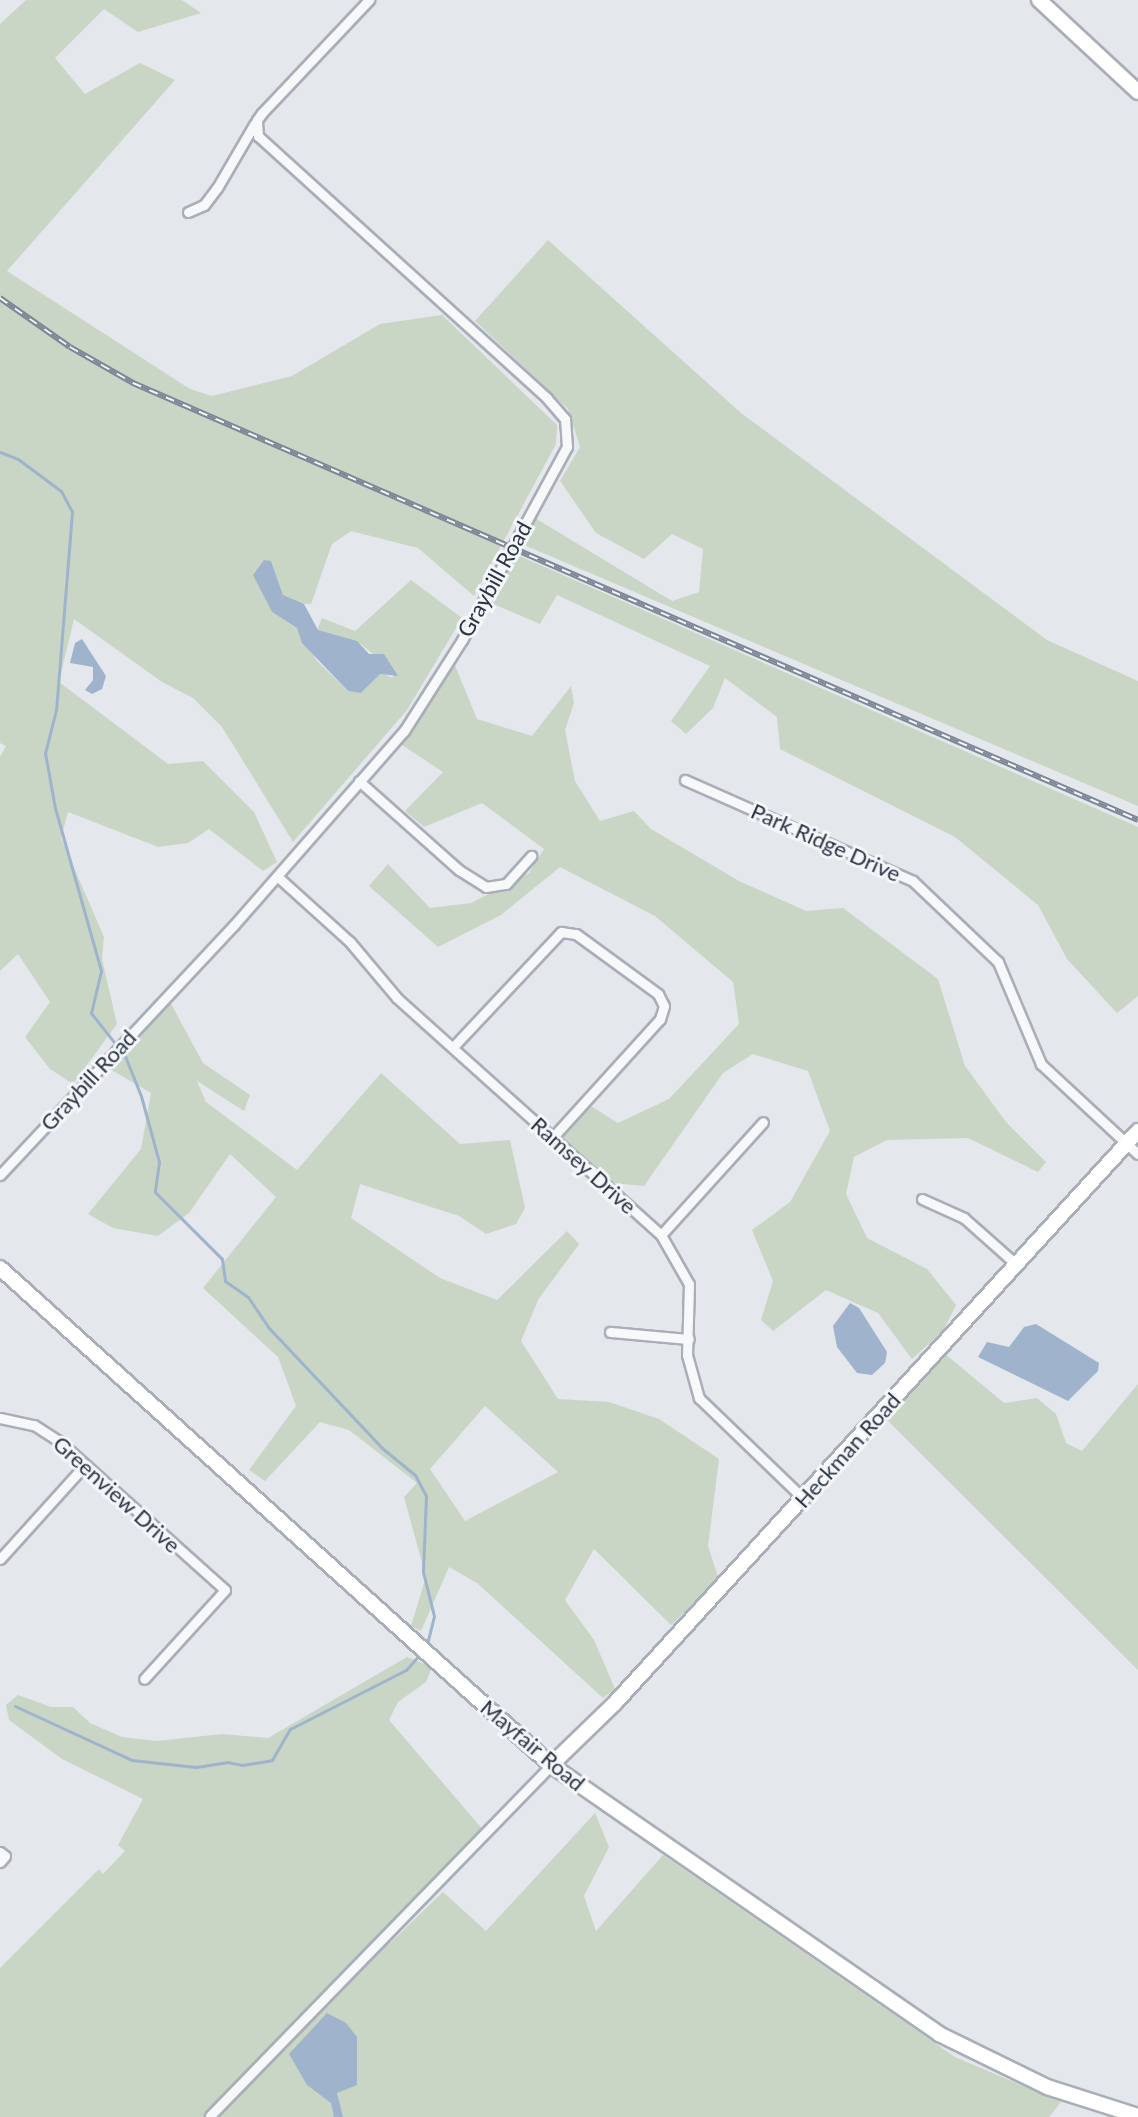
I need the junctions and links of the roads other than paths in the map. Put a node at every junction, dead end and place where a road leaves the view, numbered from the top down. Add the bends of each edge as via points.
1 (369, 0) edge
2 (1039, 0) edge
3 (1138, 92) edge
4 (257, 120) junction
5 (188, 212) dead end
6 (685, 780) dead end
7 (359, 781) junction
8 (531, 856) dead end
9 (278, 877) junction
10 (453, 1047) junction
11 (763, 1122) dead end
12 (552, 1138) junction
13 (1135, 1143) edge
14 (0, 1175) edge
15 (922, 1199) dead end
16 (661, 1235) junction
17 (1017, 1265) junction
18 (0, 1268) edge
19 (610, 1332) dead end
20 (689, 1339) junction
21 (0, 1418) edge
22 (85, 1465) junction
23 (803, 1498) junction
24 (0, 1559) edge
25 (144, 1679) dead end
26 (551, 1765) junction
27 (210, 2116) edge
28 (1138, 2116) edge

1 - 4 street
2 - 3 street
4 - 5 street via 217,188 204,205
4 - 7 street, Graybill Road via 258,136 281,159 547,398 568,429 567,447 462,640 404,731
6 - 13 street, Park Ridge Drive via 913,881 998,962 1041,1064
7 - 8 street via 459,870 486,887 506,884
7 - 9 street, Graybill Road
9 - 10 street, Ramsey Drive
9 - 14 street, Graybill Road
10 - 12 street, Ramsey Drive
10 - 12 street via 561,932 576,934 658,994 664,1006 660,1019
11 - 16 street
12 - 16 street, Ramsey Drive
13 - 17 street, Heckman Road
15 - 17 street via 964,1218
16 - 20 street, Ramsey Drive via 689,1284
17 - 23 street, Heckman Road
18 - 26 street, Mayfair Road
19 - 20 street
20 - 23 street, Ramsey Drive via 689,1370 707,1409
21 - 22 street, Greenview Drive via 48,1433
22 - 24 street
22 - 25 street, Greenview Drive via 225,1590
23 - 26 street, Heckman Road
26 - 27 street
26 - 28 street, Mayfair Road via 939,2034 1047,2087

